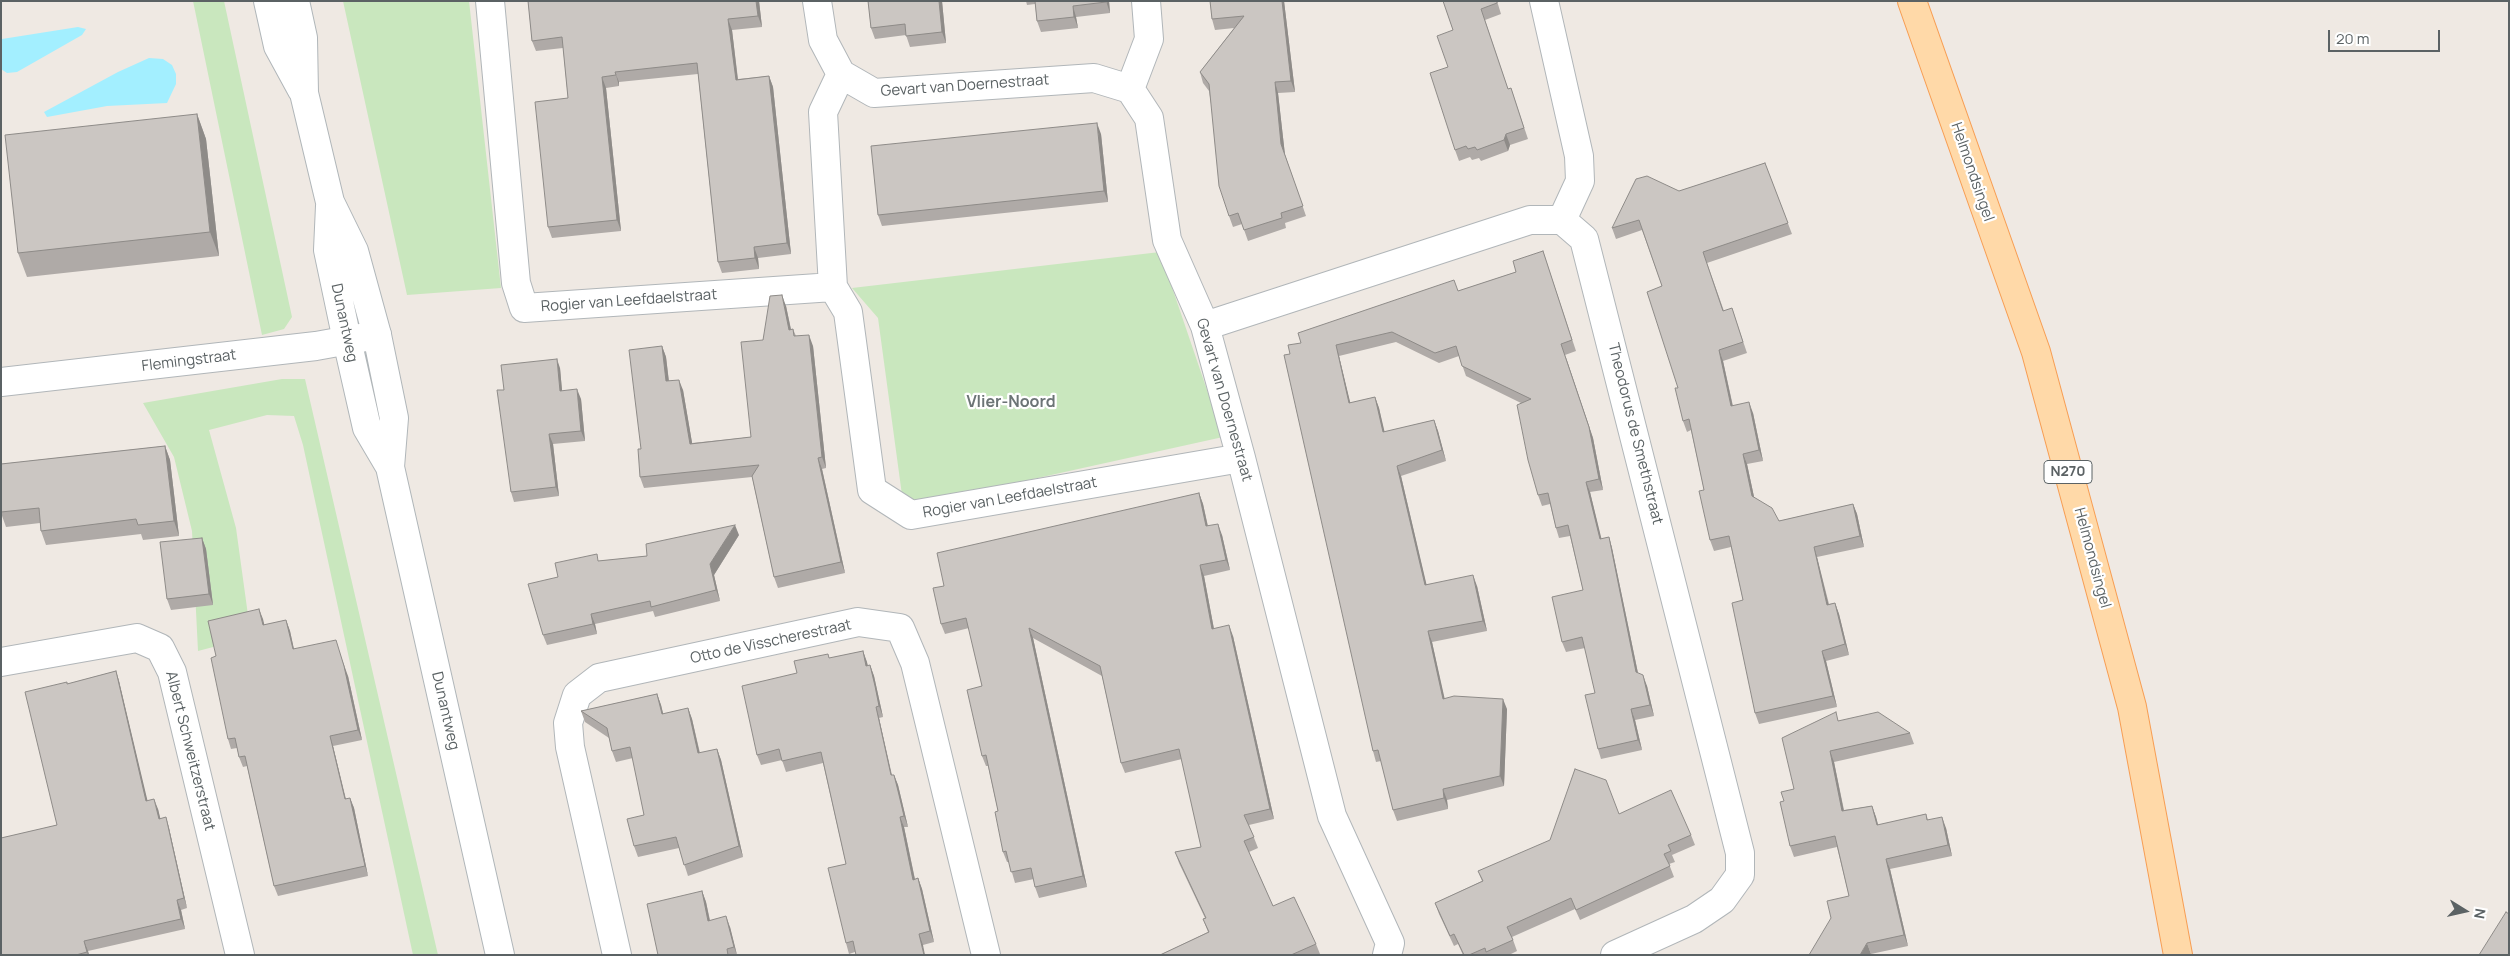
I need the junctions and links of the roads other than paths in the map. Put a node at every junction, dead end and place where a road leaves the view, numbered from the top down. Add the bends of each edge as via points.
1 (268, 1) edge
2 (295, 1) edge
3 (490, 1) edge
4 (817, 1) edge
5 (1146, 1) edge
6 (1544, 1) edge
7 (1912, 1) edge
8 (842, 74) junction
9 (1130, 89) junction
10 (304, 93) junction
11 (330, 202) junction
12 (1562, 220) junction
13 (833, 287) junction
14 (1205, 326) junction
15 (377, 335) junction
16 (347, 340) junction
17 (1, 382) edge
18 (1241, 458) junction
19 (390, 467) junction
20 (1, 662) edge
21 (240, 955) edge
22 (500, 955) edge
23 (617, 955) edge
24 (986, 955) edge
25 (1387, 955) edge
26 (1615, 955) edge
27 (2178, 955) edge

1 - 10 street, Dunantweg via 278,46
2 - 10 street, Dunantweg via 303,38
3 - 13 street, Rogier van Leefdaelstraat via 516,283 524,308
4 - 8 street via 823,40
5 - 9 street via 1149,39
6 - 12 street via 1578,156 1580,181
7 - 27 main road, Helmondsingel / N270 via 2036,352 2132,707
8 - 9 street, Gevart van Doernestraat via 874,93 1094,78
8 - 13 street, Rogier van Leefdaelstraat via 823,112
9 - 14 street, Gevart van Doernestraat via 1149,118 1167,240
10 - 11 street, Dunantweg
11 - 15 street, Dunantweg via 354,251
11 - 16 street, Dunantweg via 328,250
12 - 14 street via 1530,220
12 - 26 street, Theodorus de Smethstraat via 1584,239 1593,270 1740,853 1740,876 1722,900 1694,919
13 - 18 street, Rogier van Leefdaelstraat via 848,312 872,490 911,515
14 - 18 street, Gevart van Doernestraat
15 - 16 street, Flemingstraat
15 - 19 street, Dunantweg via 394,418
16 - 17 street, Flemingstraat
16 - 19 street, Dunantweg via 367,428
18 - 25 street, Gevart van Doernestraat via 1332,816 1390,944
19 - 22 street, Dunantweg
20 - 21 street, Albert Schweitzerstraat via 137,638 160,648 172,672
23 - 24 street, Otto de Visscherestraat via 570,747 568,723 577,696 599,678 858,622 900,628 915,663

